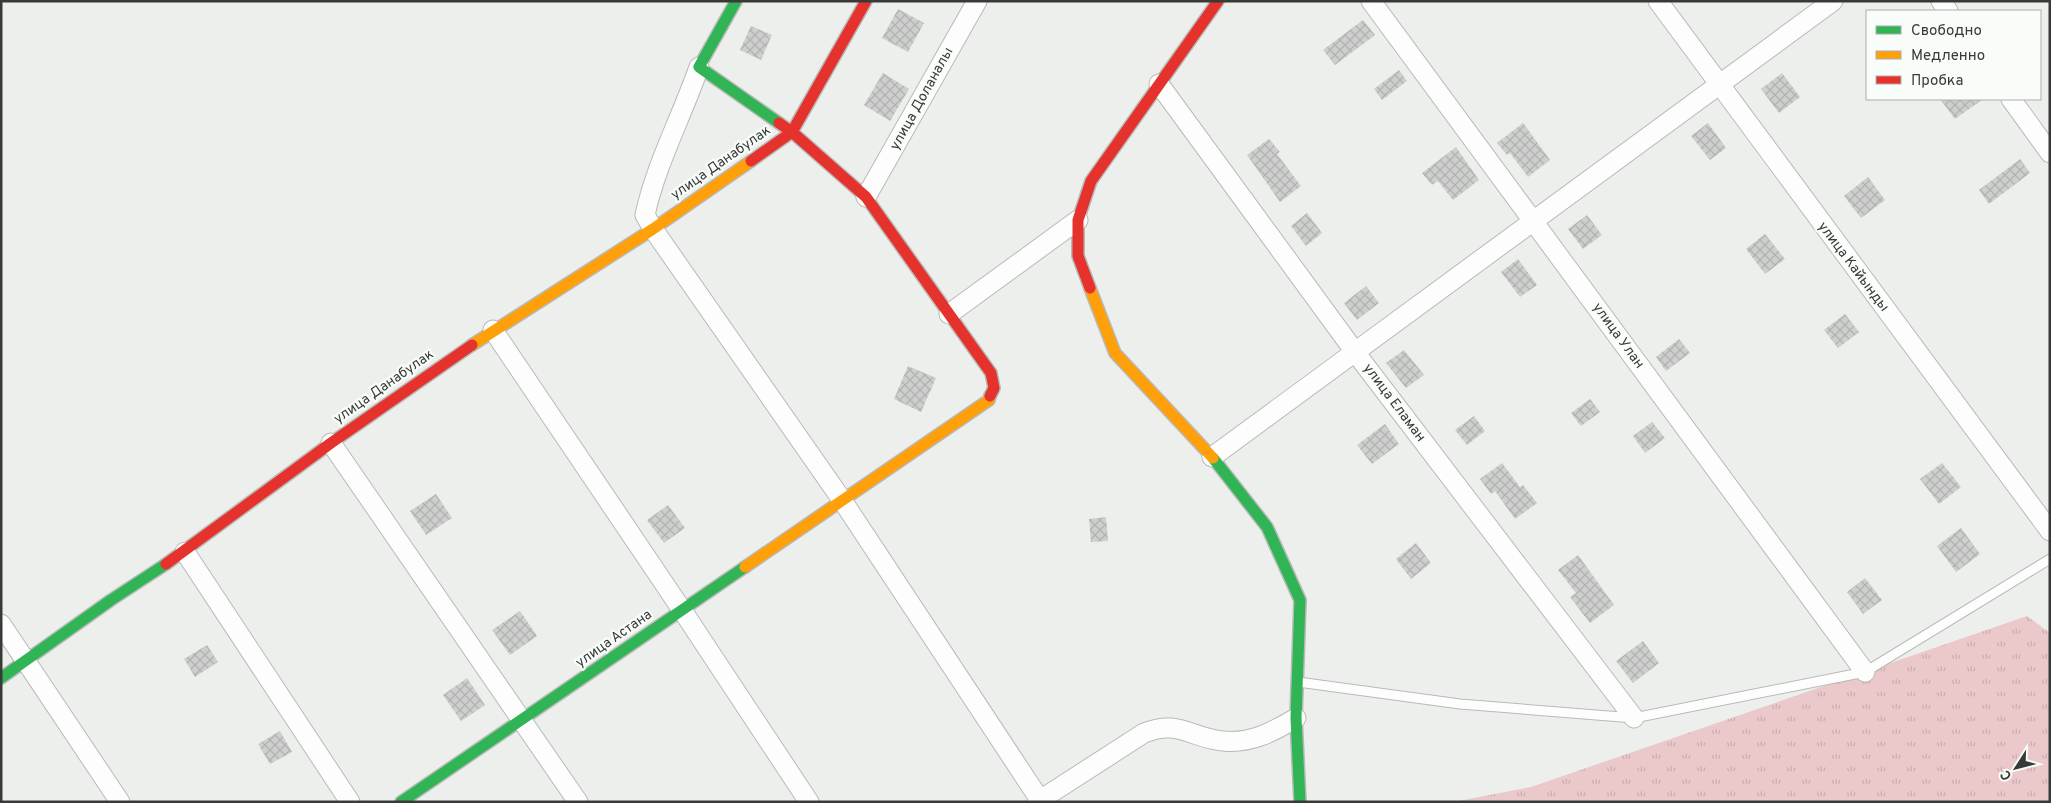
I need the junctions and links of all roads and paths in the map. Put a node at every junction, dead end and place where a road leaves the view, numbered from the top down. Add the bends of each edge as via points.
1 (736, 1) edge
2 (866, 1) edge
3 (977, 1) edge
4 (1218, 1) edge
5 (1371, 1) edge
6 (1658, 1) edge
7 (1832, 1) edge
8 (700, 67) junction
9 (1159, 84) junction
10 (1719, 85) junction
11 (2012, 100) edge
12 (792, 132) junction
13 (2050, 152) edge
14 (866, 197) junction
15 (1078, 220) junction
16 (1533, 221) junction
17 (653, 229) junction
18 (949, 314) junction
19 (493, 330) junction
20 (1355, 352) junction
21 (332, 443) junction
22 (1212, 457) junction
23 (842, 500) junction
24 (2050, 531) edge
25 (185, 552) junction
26 (2050, 559) edge
27 (682, 610) junction
28 (1, 624) edge
29 (26, 662) junction
30 (1865, 672) junction
31 (1, 678) edge
32 (1298, 682) junction
33 (1296, 718) junction
34 (1634, 718) junction
35 (522, 721) junction
36 (1038, 801) edge
37 (120, 802) edge
38 (350, 802) edge
39 (401, 802) edge
40 (578, 802) edge
41 (808, 802) edge
42 (1300, 802) edge

1 - 8 street
2 - 12 street
3 - 14 street, улица Доланалы
4 - 9 street
5 - 16 street, улица Улан
6 - 10 street, улица Кайынды
7 - 10 street
8 - 12 street, улица Астана
8 - 17 street via 652,185 645,215
9 - 15 street via 1091,180
9 - 20 street, улица Еламан
10 - 16 street
10 - 24 street, улица Кайынды
11 - 13 street
12 - 14 street, улица Астана
12 - 17 street, улица Данабулак
14 - 18 street, улица Астана
15 - 18 street
15 - 22 street via 1078,256 1115,353
16 - 20 street
16 - 30 street, улица Улан
17 - 19 street, улица Данабулак
17 - 23 street
18 - 23 street, улица Астана via 992,372 994,388 989,400
19 - 21 street, улица Данабулак
19 - 27 street
20 - 22 street
20 - 34 street, улица Еламан
21 - 25 street, улица Данабулак
21 - 35 street
22 - 32 street via 1267,527 1300,600
23 - 27 street, улица Астана
23 - 36 street
25 - 29 street, улица Данабулак via 111,600
25 - 38 street
26 - 30 lane
27 - 35 street, улица Астана
27 - 41 street
28 - 29 street
29 - 31 street, улица Данабулак
29 - 37 street
30 - 34 lane
32 - 33 street
32 - 34 lane via 1460,704
33 - 36 street via 1269,734 1244,741 1222,741 1173,727 1158,727
33 - 42 street
35 - 39 street, улица Астана
35 - 40 street

